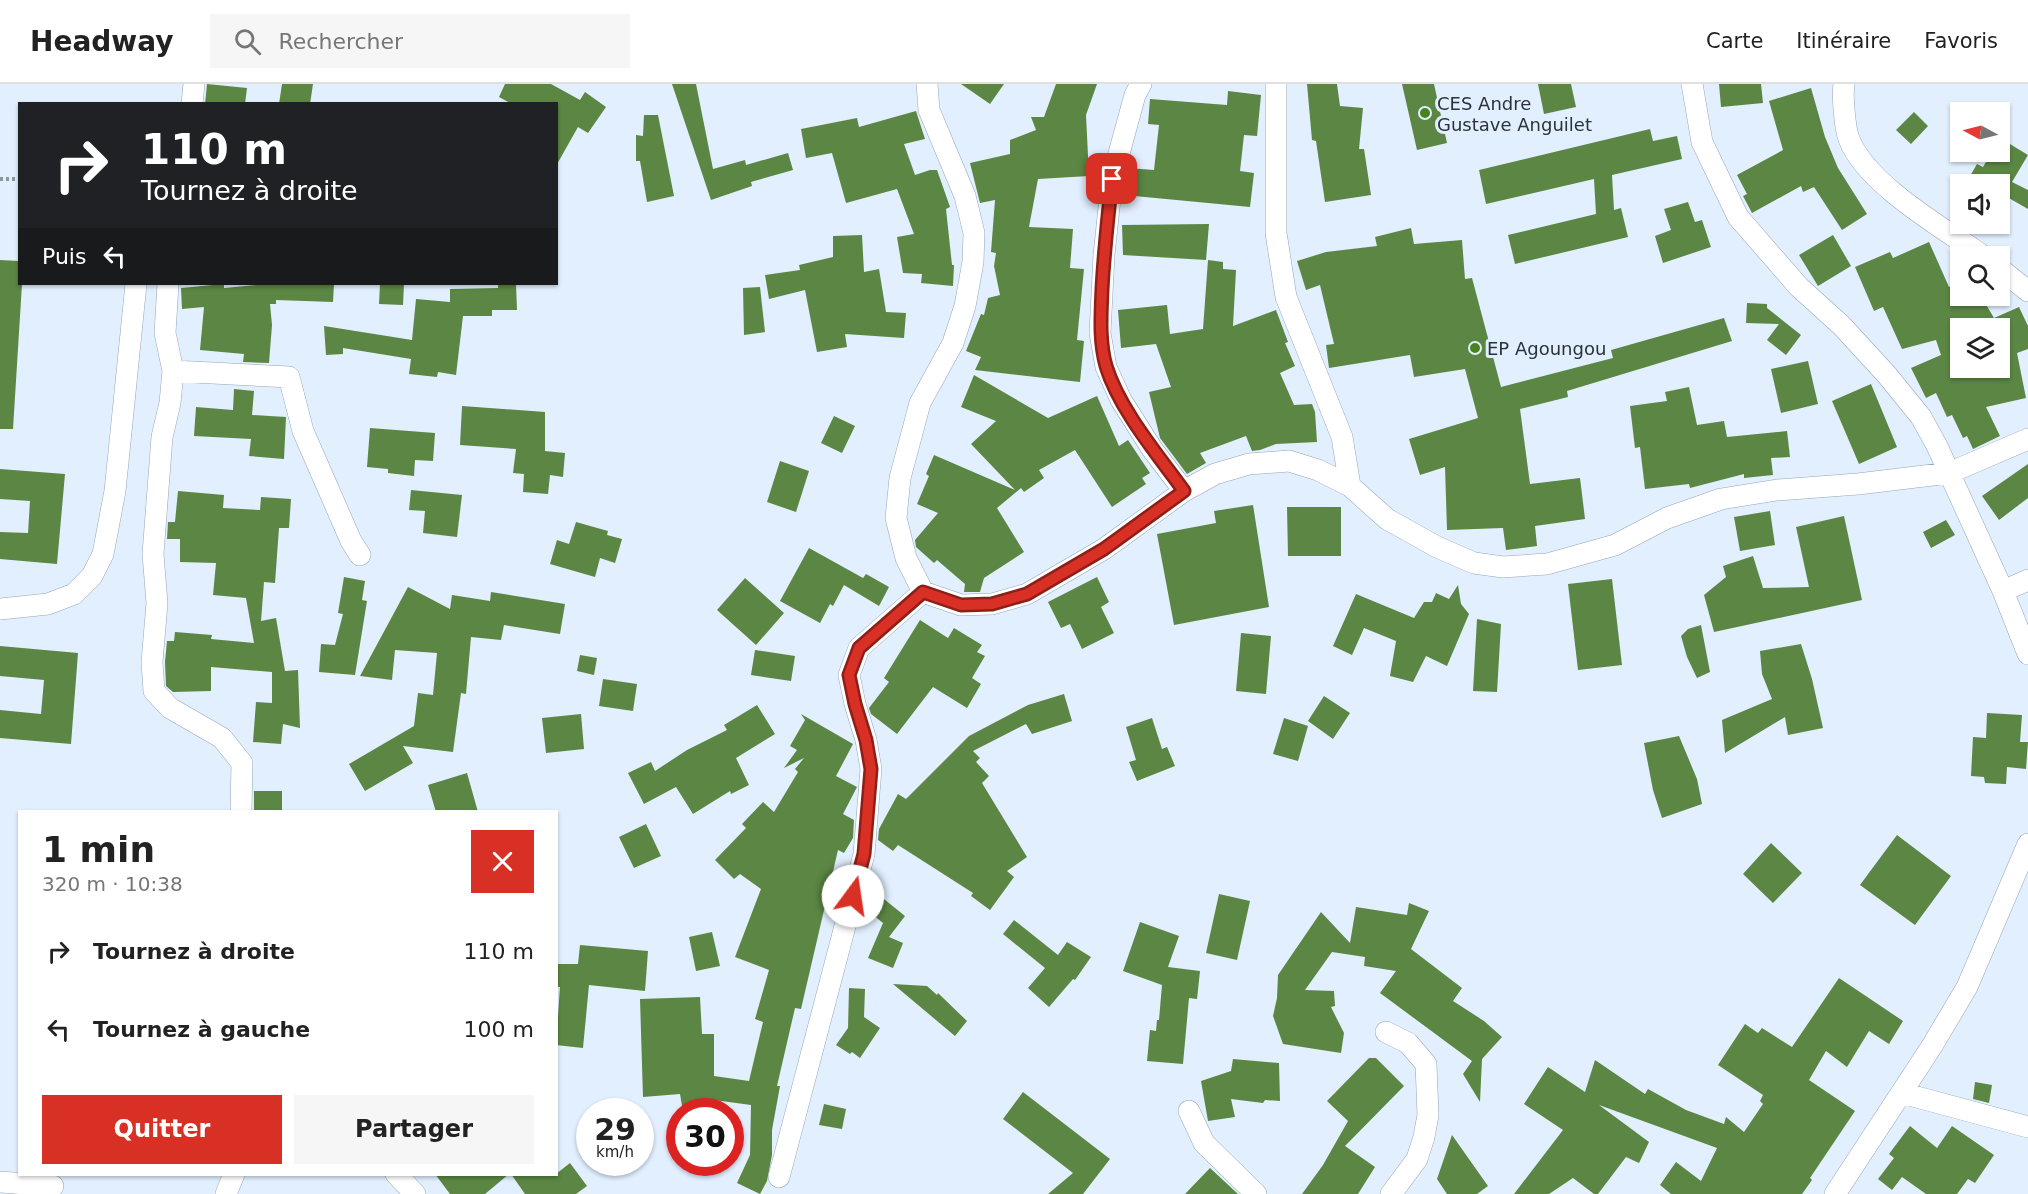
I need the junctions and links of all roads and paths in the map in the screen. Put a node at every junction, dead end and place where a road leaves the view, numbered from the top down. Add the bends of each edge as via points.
1 (194, 84) edge
2 (927, 84) edge
3 (1141, 84) edge
4 (1276, 84) edge
5 (1692, 84) edge
6 (1844, 84) edge
7 (192, 102) edge
8 (0, 179) edge
9 (18, 179) edge
10 (1969, 246) edge
11 (2010, 277) edge
12 (136, 285) edge
13 (168, 285) edge
14 (2028, 291) edge
15 (172, 371) junction
16 (2028, 439) edge
17 (1949, 473) junction
18 (1350, 486) junction
19 (1184, 491) junction
20 (360, 555) dead end
21 (2028, 580) edge
22 (2003, 591) junction
23 (923, 592) junction
24 (0, 609) edge
25 (2028, 654) edge
26 (241, 810) edge
27 (2028, 844) edge
28 (1386, 1032) dead end
29 (1902, 1093) junction
30 (1189, 1111) dead end
31 (2028, 1127) edge
32 (233, 1176) edge
33 (398, 1176) edge
34 (780, 1176) dead end
35 (0, 1182) edge
36 (53, 1186) dead end
37 (1842, 1192) edge
38 (226, 1194) edge
39 (415, 1194) edge
40 (1256, 1194) edge
41 (1391, 1194) edge

1 - 7 street
2 - 23 street via 929,110 965,196 974,233 965,306 953,343 920,403 900,478 896,518 906,558
3 - 19 street via 1112,179 1100,333 1106,367 1121,400
4 - 18 street via 1276,233 1286,297 1342,437
5 - 17 street via 1702,142 1738,217 1799,287 1887,375 1921,417
6 - 10 street via 1849,138 1869,170
8 - 9 path
11 - 14 street
12 - 24 street via 115,491 103,554 92,576 74,594 48,604
13 - 15 street via 165,333
15 - 20 street via 289,377 303,431
15 - 26 street via 162,436 153,554 158,603 152,662 154,691 170,708 222,738 242,763
16 - 17 street
17 - 18 street via 1721,499 1667,518 1615,544 1547,564 1503,567 1474,563 1437,547 1387,519
17 - 22 street
18 - 19 street via 1289,461 1249,464 1215,474
19 - 23 street via 1104,549 1027,594 992,604 961,605
21 - 22 street
22 - 25 street
23 - 34 street via 859,648 849,675 871,769 864,854
27 - 29 street via 1967,987
28 - 41 street via 1408,1043 1426,1064 1428,1115 1417,1159
29 - 31 street
29 - 37 street
30 - 40 street via 1204,1143
32 - 38 street
33 - 39 street
35 - 36 street

